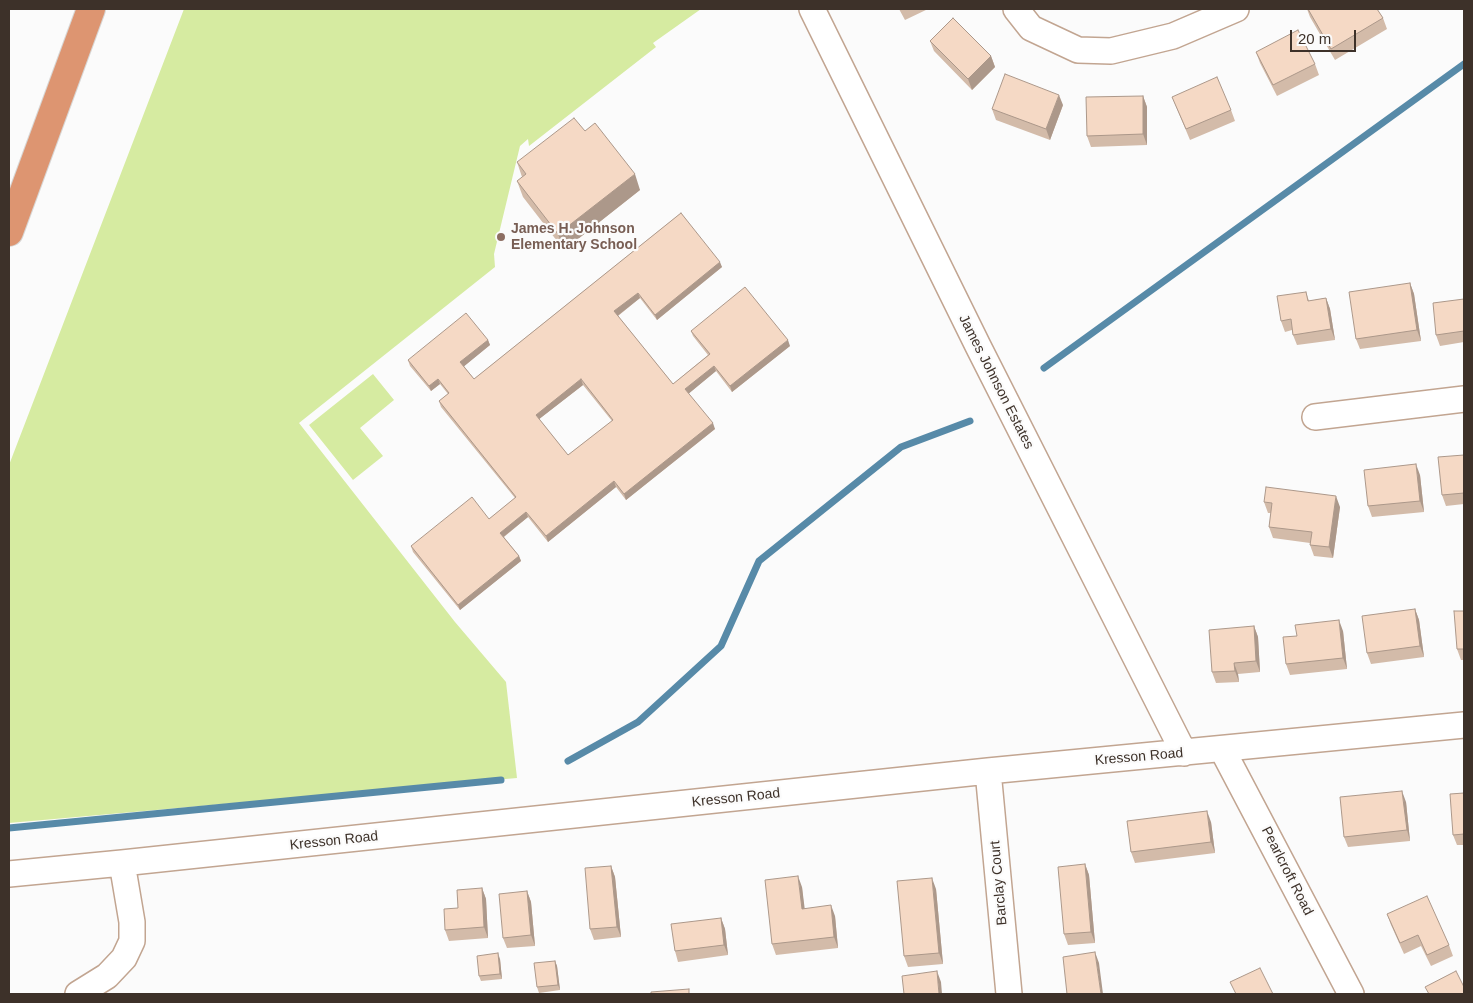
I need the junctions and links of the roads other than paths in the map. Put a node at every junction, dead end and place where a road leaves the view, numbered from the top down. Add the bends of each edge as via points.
1 (91, 9) edge
2 (812, 9) edge
3 (1016, 9) edge
4 (1236, 9) edge
5 (9, 232) edge
6 (1464, 399) edge
7 (1315, 416) dead end
8 (1464, 726) edge
9 (1222, 749) junction
10 (1184, 753) junction
11 (988, 771) junction
12 (122, 863) junction
13 (9, 874) edge
14 (78, 994) edge
15 (1009, 994) edge
16 (1351, 994) edge

1 - 5 highway
2 - 10 street, James Johnson Estates
3 - 4 street via 1031,28 1078,50 1111,51 1173,36
6 - 7 street
8 - 9 street, Kresson Road
9 - 10 street, Kresson Road
9 - 16 street, Pearlcroft Road
10 - 11 street, Kresson Road
11 - 12 street, Kresson Road
11 - 15 street, Barclay Court
12 - 13 street, Kresson Road
12 - 14 street via 132,941 124,958 107,976

